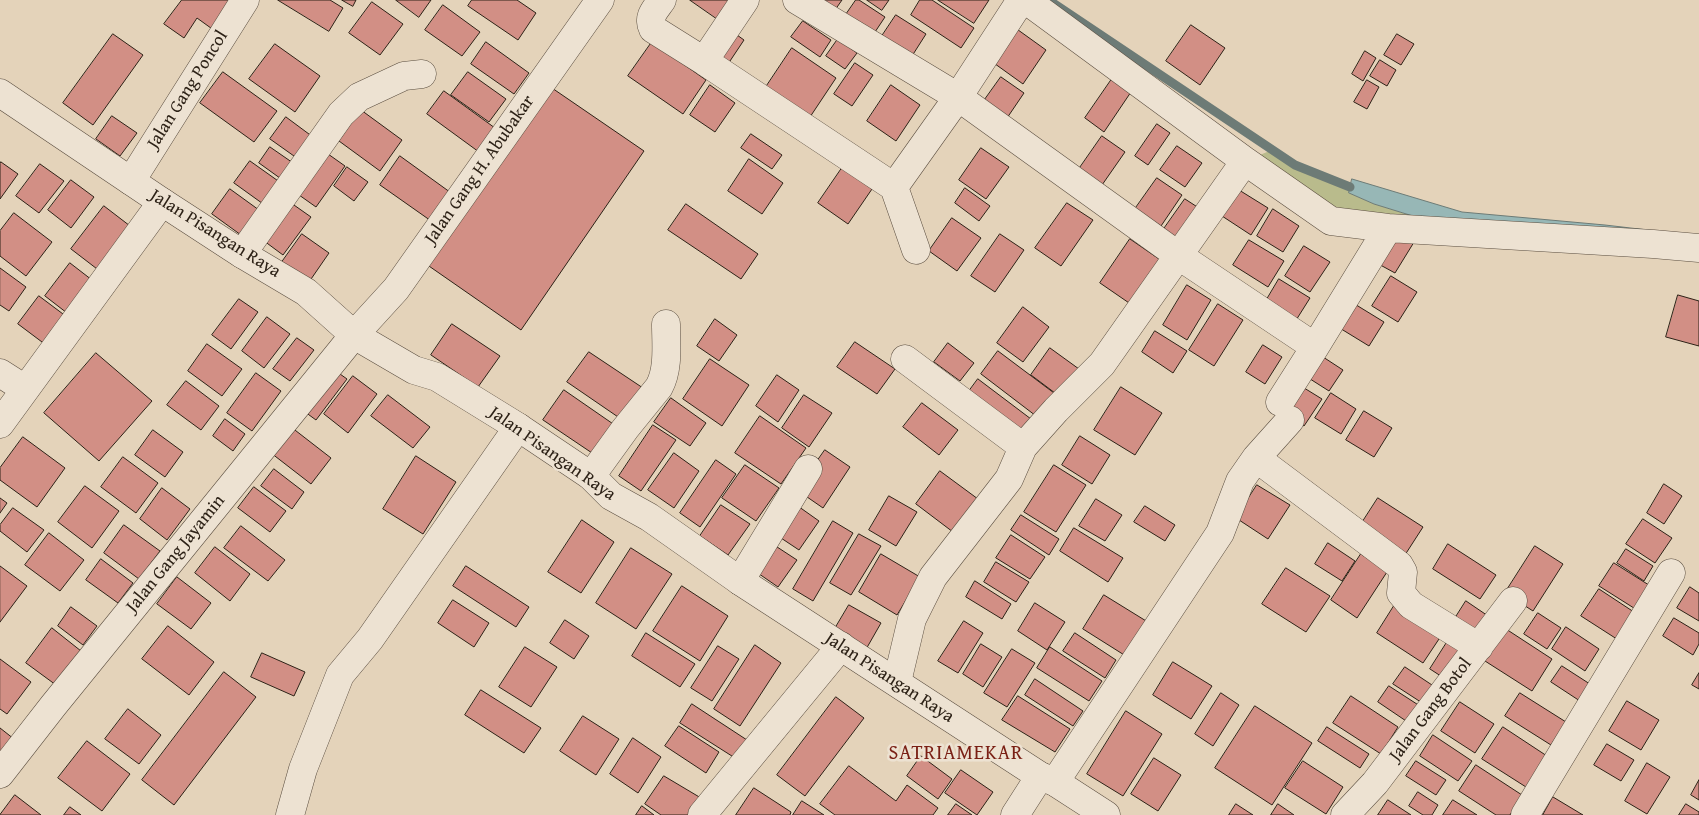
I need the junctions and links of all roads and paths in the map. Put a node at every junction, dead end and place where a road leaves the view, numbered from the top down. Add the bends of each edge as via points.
1 (245, 0) edge
2 (600, 0) edge
3 (662, 0) edge
4 (745, 0) edge
5 (797, 0) edge
6 (1021, 0) edge
7 (1026, 0) edge
8 (704, 61) junction
9 (422, 74) dead end
10 (0, 93) edge
11 (958, 97) junction
12 (1245, 161) junction
13 (131, 181) junction
14 (894, 186) junction
15 (162, 202) junction
16 (1388, 228) junction
17 (1699, 248) edge
18 (916, 250) dead end
19 (242, 254) junction
20 (1179, 256) junction
21 (666, 324) dead end
22 (354, 335) junction
23 (1315, 347) junction
24 (905, 359) dead end
25 (0, 373) edge
26 (25, 389) junction
27 (0, 424) edge
28 (518, 427) junction
29 (1023, 447) junction
30 (1256, 458) junction
31 (808, 468) dead end
32 (591, 476) junction
33 (1671, 573) dead end
34 (740, 581) junction
35 (1513, 601) dead end
36 (841, 646) junction
37 (1479, 647) junction
38 (897, 682) junction
39 (0, 774) edge
40 (1048, 779) junction
41 (290, 815) edge
42 (702, 815) edge
43 (1015, 815) edge
44 (1106, 815) edge
45 (1345, 815) edge
46 (1525, 815) edge

1 - 13 street, Jalan Gang Poncol
2 - 22 street, Jalan Gang H. Abubakar via 396,289
3 - 8 street via 651,15 653,29
4 - 8 street
5 - 11 street
6 - 11 street
7 - 12 street
8 - 14 street
9 - 19 street via 404,76 359,97 341,114
10 - 13 street, Jalan Pisangan Raya
11 - 14 street
11 - 20 street
12 - 16 street via 1331,222
12 - 20 street
13 - 15 street, Jalan Pisangan Raya
14 - 18 street
15 - 19 street, Jalan Pisangan Raya
15 - 26 street
16 - 17 street
16 - 23 street
19 - 22 street, Jalan Pisangan Raya via 306,292
20 - 23 street
20 - 29 street via 1102,364
21 - 32 street via 662,381
22 - 28 street, Jalan Pisangan Raya via 414,370 437,377
22 - 39 street, Jalan Gang Jayamin
23 - 30 street via 1285,411
24 - 29 street
25 - 26 street
26 - 27 street
28 - 32 street, Jalan Pisangan Raya
28 - 41 street via 370,639 340,675 303,770
29 - 38 street via 1009,479 933,577 912,619
30 - 37 street via 1399,565 1403,572 1401,593 1411,605
30 - 40 street via 1240,481 1220,532
31 - 34 street
32 - 34 street, Jalan Pisangan Raya via 611,496 649,517
33 - 46 street
34 - 36 street, Jalan Pisangan Raya
35 - 37 street, Jalan Gang Botol
36 - 38 street, Jalan Pisangan Raya
36 - 42 street
37 - 45 street, Jalan Gang Botol via 1375,783
38 - 40 street, Jalan Pisangan Raya
40 - 43 street
40 - 44 street, Jalan Pisangan Raya

